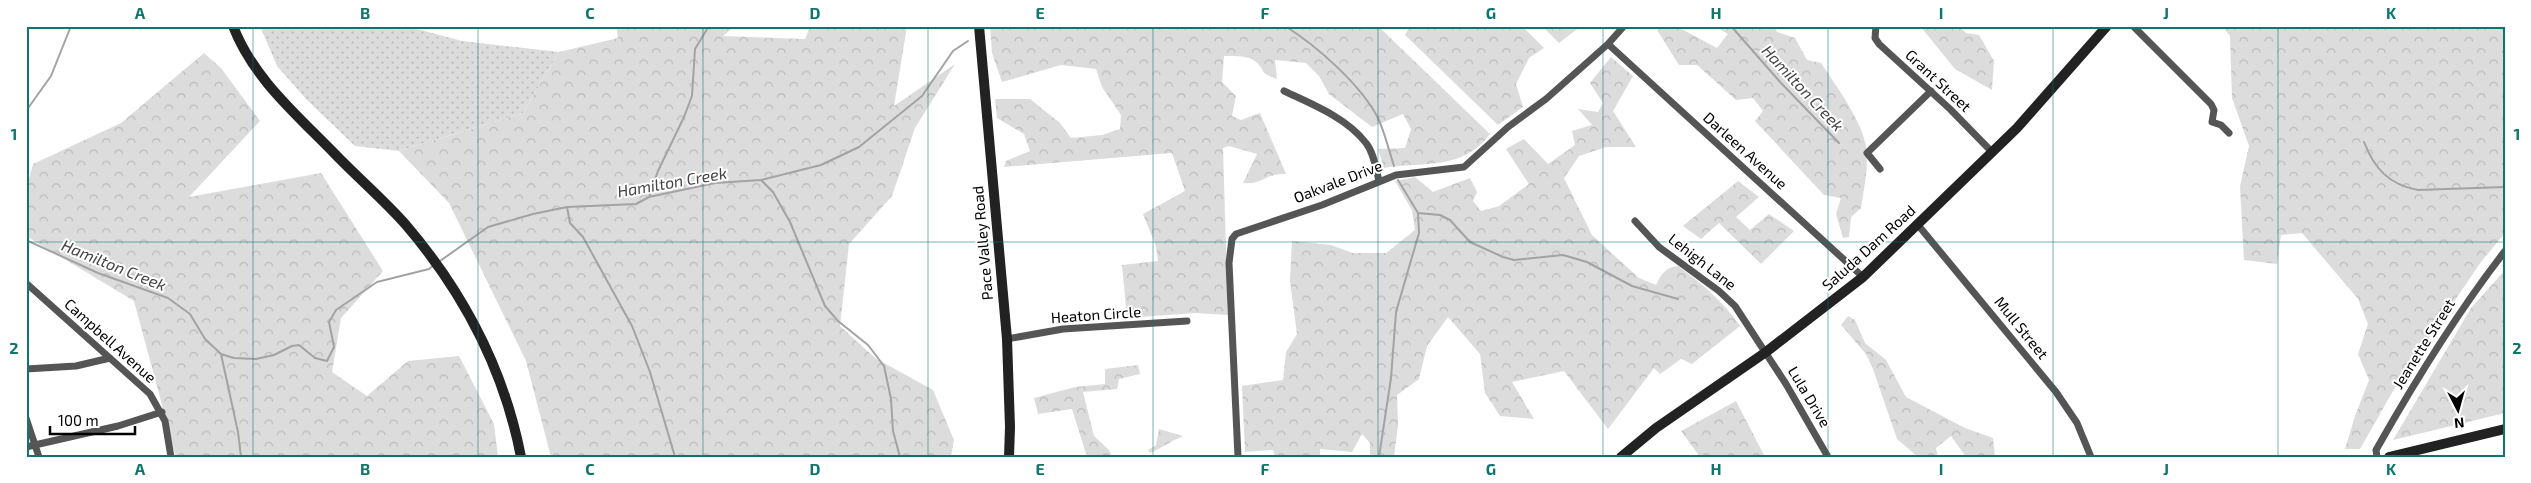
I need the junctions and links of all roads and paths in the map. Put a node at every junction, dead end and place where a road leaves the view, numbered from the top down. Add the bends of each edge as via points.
1 (233, 26) edge
2 (979, 26) edge
3 (1624, 26) edge
4 (1875, 26) edge
5 (2107, 26) edge
6 (2134, 26) edge
7 (1608, 44) junction
8 (1284, 91) dead end
9 (1931, 91) junction
10 (2228, 133) dead end
11 (1992, 152) junction
12 (1880, 168) dead end
13 (1379, 180) junction
14 (1635, 221) dead end
15 (1918, 225) junction
16 (2505, 251) edge
17 (1863, 277) junction
18 (26, 282) edge
19 (1187, 321) dead end
20 (1007, 339) junction
21 (1766, 352) junction
22 (110, 358) junction
23 (26, 369) edge
24 (162, 412) junction
25 (26, 418) edge
26 (2505, 429) edge
27 (36, 444) junction
28 (26, 447) edge
29 (39, 457) edge
30 (171, 457) edge
31 (521, 457) edge
32 (1009, 457) edge
33 (1238, 457) edge
34 (1621, 457) edge
35 (1828, 457) edge
36 (2091, 457) edge
37 (2377, 457) edge
38 (2389, 457) edge

1 - 31 street via 260,76 405,224 438,264 486,344 503,388
2 - 20 street, Pace Valley Road
3 - 7 street, Oakvale Drive
4 - 9 street, Grant Street via 1875,38 1879,44
5 - 11 street, Saluda Dam Road via 2049,94
6 - 10 street via 2211,104 2214,110 2212,122 2221,125
7 - 13 street, Oakvale Drive via 1464,167 1415,171
7 - 17 street, Darleen Avenue
8 - 13 street via 1325,110 1367,144
9 - 11 street, Grant Street
9 - 12 street via 1867,153
11 - 15 street, Saluda Dam Road
13 - 33 street, Oakvale Drive via 1322,205 1236,234 1232,239 1229,263
14 - 21 street, Lehigh Lane via 1659,247 1736,306
15 - 17 street, Saluda Dam Road
15 - 36 street, Mull Street via 2061,399 2077,423
16 - 37 street, Jeanette Street via 2418,375 2376,450
17 - 21 street, Saluda Dam Road
18 - 22 street, Campbell Avenue
19 - 20 street, Heaton Circle via 1063,329
20 - 32 street, Pace Valley Road
21 - 34 street, Saluda Dam Road via 1656,428
21 - 35 street, Lula Drive
22 - 23 street via 76,366
22 - 24 street, Campbell Avenue via 150,394
24 - 27 street via 118,426
24 - 30 street, Campbell Avenue
25 - 27 street
26 - 38 street
27 - 28 street
27 - 29 street

